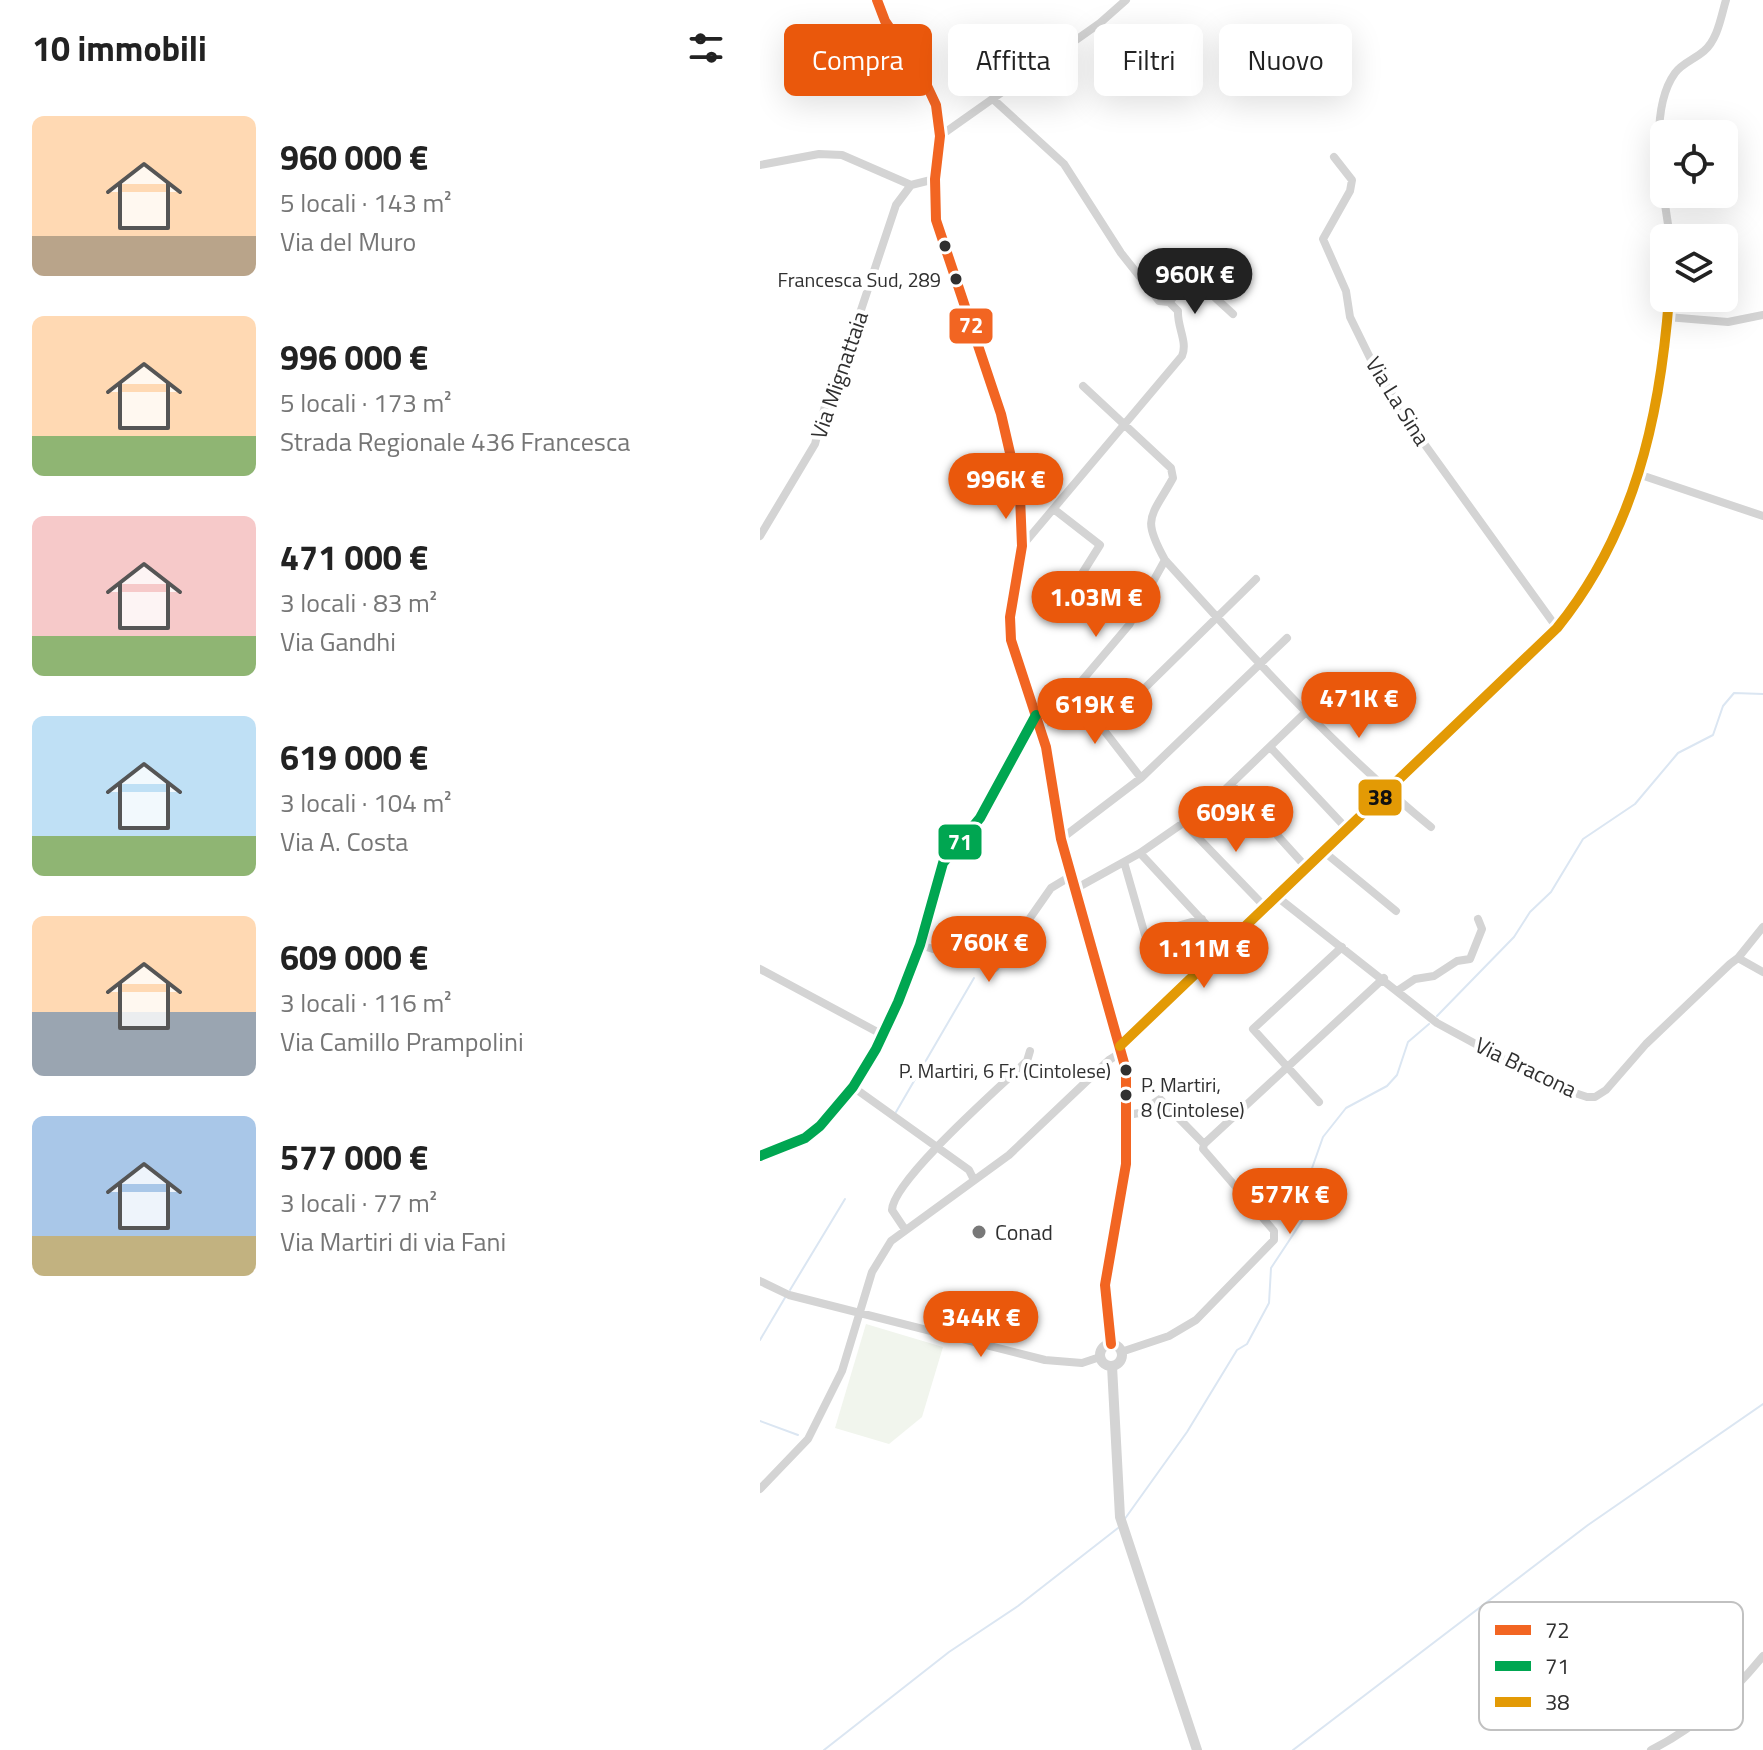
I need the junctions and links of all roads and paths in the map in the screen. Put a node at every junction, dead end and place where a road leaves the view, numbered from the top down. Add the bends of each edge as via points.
1 (877, 0) edge
2 (1126, 0) edge
3 (1726, 0) edge
4 (994, 100) junction
5 (940, 136) junction
6 (1334, 157) dead end
7 (760, 165) edge
8 (935, 179) junction
9 (911, 185) junction
10 (1668, 224) edge
11 (1169, 302) junction
12 (1668, 312) edge
13 (1233, 314) dead end
14 (1763, 315) edge
15 (1667, 317) junction
16 (1083, 386) dead end
17 (1125, 426) junction
18 (1638, 474) junction
19 (1055, 510) junction
20 (1763, 516) edge
21 (760, 536) edge
22 (1022, 546) junction
23 (1165, 560) junction
24 (1256, 579) dead end
25 (1063, 604) dead end
26 (1217, 618) junction
27 (1557, 628) junction
28 (1287, 638) dead end
29 (1263, 662) junction
30 (1075, 693) junction
31 (1307, 711) junction
32 (1036, 715) junction
33 (1041, 729) junction
34 (1103, 729) junction
35 (1270, 747) junction
36 (1141, 778) junction
37 (1231, 784) junction
38 (1388, 792) junction
39 (1183, 822) junction
40 (1431, 827) dead end
41 (1347, 829) junction
42 (1061, 839) junction
43 (1323, 851) junction
44 (1140, 853) junction
45 (1124, 862) junction
46 (1306, 867) junction
47 (1071, 876) junction
48 (1075, 889) junction
49 (1276, 896) junction
50 (1266, 908) junction
51 (1396, 911) dead end
52 (1202, 919) junction
53 (1478, 919) dead end
54 (1763, 927) edge
55 (920, 945) junction
56 (1226, 946) junction
57 (1342, 947) junction
58 (1738, 958) junction
59 (760, 969) edge
60 (1763, 972) edge
61 (1384, 978) junction
62 (1397, 991) junction
63 (883, 1035) junction
64 (1121, 1049) junction
65 (1030, 1051) dead end
66 (1288, 1067) junction
67 (853, 1087) junction
68 (1319, 1102) dead end
69 (1128, 1115) junction
70 (1204, 1144) junction
71 (936, 1148) junction
72 (760, 1156) edge
73 (973, 1178) junction
74 (904, 1228) junction
75 (760, 1281) edge
76 (861, 1313) junction
77 (1111, 1344) junction
78 (1121, 1352) junction
79 (1100, 1357) junction
80 (1112, 1366) junction
81 (760, 1489) edge
82 (1763, 1656) edge
83 (1743, 1680) edge
84 (1689, 1730) edge
85 (1197, 1750) edge
86 (1651, 1750) edge

1 - 5 street via 931,92
2 - 4 street
3 - 10 street via 1708,48 1668,83 1659,148
4 - 5 street
4 - 11 street via 1064,164 1121,253 1159,301
5 - 8 street
6 - 27 street, Via La Sina via 1352,180 1323,239 1346,291 1350,317 1415,431
7 - 9 street via 842,155
8 - 9 street
8 - 22 street via 941,241 1001,414 1020,496
9 - 21 street, Via Mignattaia via 896,205 815,444
11 - 13 street via 1188,281 1197,281
11 - 17 street via 1178,311 1185,351
12 - 15 street
14 - 15 street via 1728,322
15 - 18 street
16 - 17 street
17 - 19 street
17 - 23 street via 1171,468 1173,478 1149,532
18 - 20 street
18 - 27 street via 1615,542
19 - 22 street
19 - 25 street via 1100,545
22 - 32 street via 1011,640
23 - 26 street
23 - 30 street via 1129,625
24 - 26 street
26 - 29 street
26 - 34 street
27 - 38 street
28 - 29 street
29 - 31 street
29 - 36 street
30 - 33 street
30 - 34 street
31 - 35 street
31 - 38 street
32 - 33 street
32 - 55 street via 980,818 943,863
33 - 42 street
34 - 36 street
35 - 37 street
35 - 41 street
36 - 42 street
37 - 39 street
37 - 46 street
38 - 40 street
38 - 41 street
39 - 44 street
39 - 50 street
41 - 43 street
42 - 47 street
43 - 46 street
43 - 51 street
44 - 45 street
44 - 52 street
45 - 48 street
45 - 52 street via 1145,935
46 - 49 street
47 - 48 street
47 - 55 street via 1051,888 995,968
48 - 64 street
49 - 50 street
49 - 57 street, Via Bracona
50 - 56 street
52 - 56 street
53 - 62 street via 1482,929 1470,959
54 - 58 street
55 - 63 street
56 - 64 street
57 - 61 street, Via Bracona
57 - 66 street via 1253,1029
58 - 60 street
58 - 62 street, Via Bracona via 1595,1097 1540,1079 1437,1023
59 - 63 street
61 - 62 street, Via Bracona
61 - 66 street
63 - 67 street
64 - 69 street
64 - 73 street via 1009,1155
65 - 71 street via 1027,1061
66 - 68 street
66 - 70 street
67 - 71 street
67 - 72 street via 805,1138
69 - 70 street via 1160,1099
69 - 77 street via 1126,1164 1105,1285
70 - 78 street via 1213,1164 1274,1231 1274,1240 1196,1320 1169,1336
71 - 73 street
71 - 74 street via 895,1195 892,1210
73 - 74 street
74 - 76 street via 880,1256
75 - 76 street via 785,1294
76 - 79 street via 1055,1362
76 - 81 street via 842,1371 808,1439
77 - 78 street
77 - 79 street via 1101,1349
78 - 80 street via 1120,1361
79 - 80 street
80 - 85 street via 1120,1517
82 - 83 street
84 - 86 street

